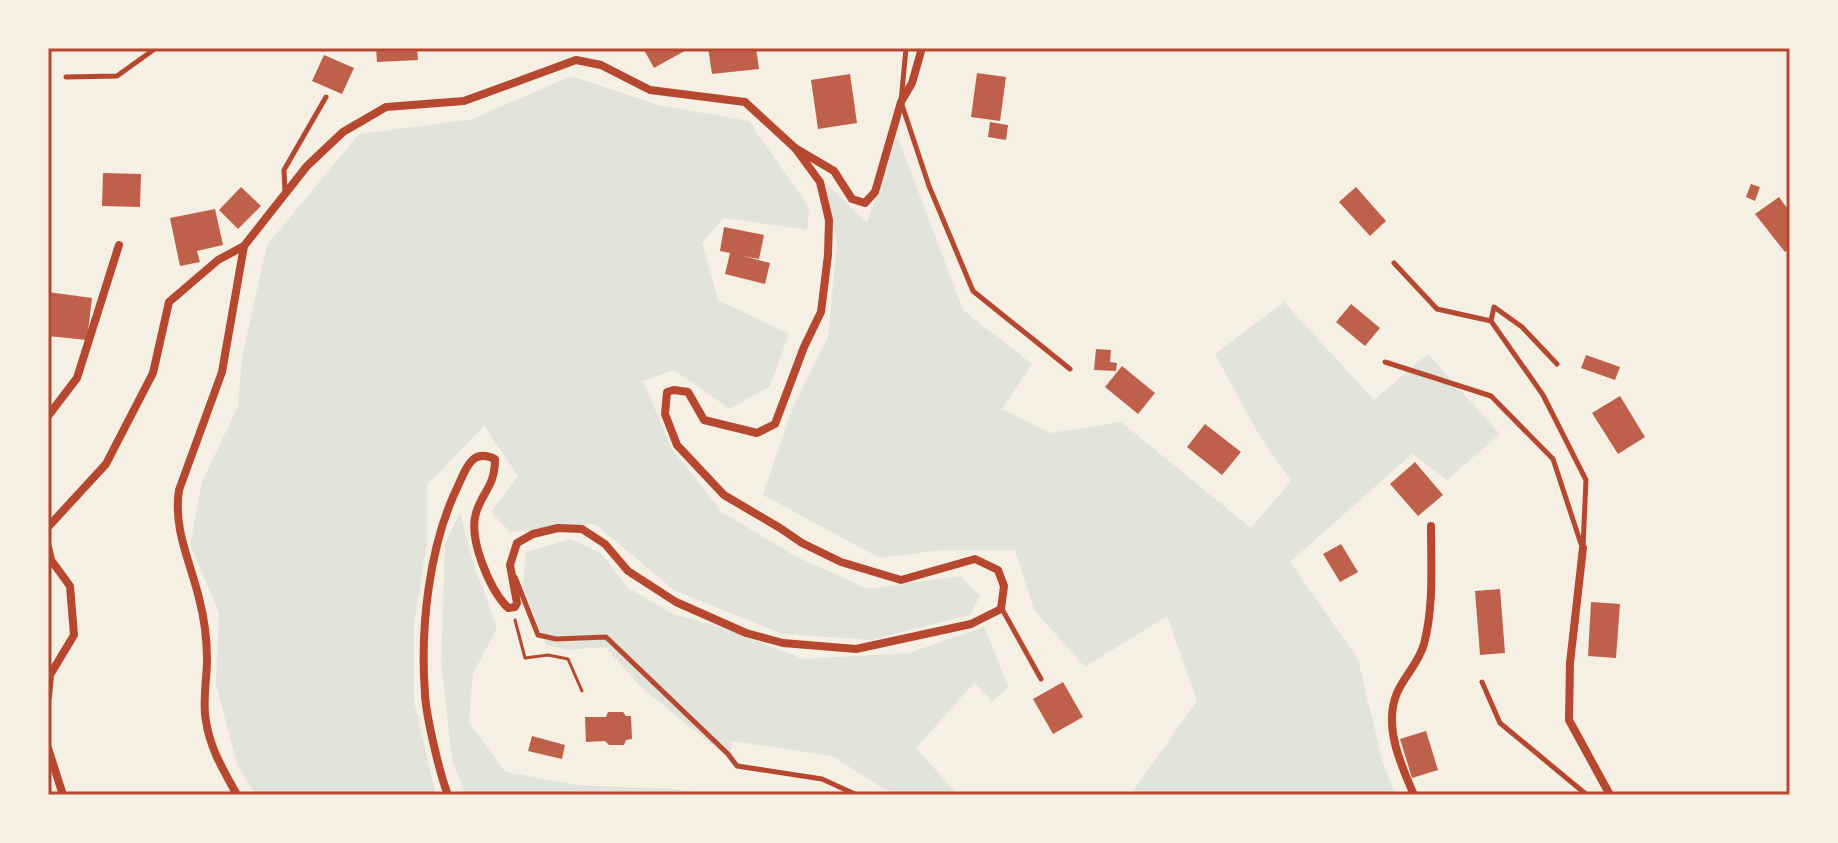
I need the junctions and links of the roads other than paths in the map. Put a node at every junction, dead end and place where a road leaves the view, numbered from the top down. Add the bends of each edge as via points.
1 (156, 48) edge
2 (906, 48) edge
3 (922, 48) edge
4 (66, 77) dead end
5 (326, 97) dead end
6 (901, 102) junction
7 (795, 148) junction
8 (285, 194) junction
9 (119, 245) dead end
10 (244, 246) junction
11 (1394, 263) dead end
12 (1491, 321) junction
13 (1385, 362) dead end
14 (1557, 364) dead end
15 (1070, 369) dead end
16 (48, 416) edge
17 (1431, 526) dead end
18 (48, 527) edge
19 (48, 547) edge
20 (1583, 548) junction
21 (510, 565) junction
22 (1001, 609) junction
23 (1041, 679) dead end
24 (1482, 682) dead end
25 (48, 697) edge
26 (48, 748) edge
27 (63, 795) edge
28 (237, 795) edge
29 (448, 795) edge
30 (857, 795) edge
31 (1414, 795) edge
32 (1587, 795) edge
33 (1610, 795) edge

1 - 4 lane via 117,76
2 - 6 lane
3 - 6 street
5 - 8 lane via 284,170
6 - 7 street via 875,192 865,203 852,199 834,171
6 - 15 lane via 973,291
7 - 8 street via 745,102 650,90 601,65 576,60 464,101 386,107 343,132
7 - 22 street via 820,182 829,220 821,312 775,424 757,433 704,420 688,392 674,390 667,392 665,414 677,445 724,495 841,562 901,580 975,559 998,570 1004,586
8 - 10 street
9 - 16 street via 77,378
10 - 18 street via 218,260 169,302 153,373 106,464
10 - 28 street via 222,372 176,509 200,600 207,659 206,722
11 - 12 lane via 1437,309
12 - 14 lane via 1494,307
12 - 20 lane via 1543,395 1586,480
13 - 20 lane via 1491,396 1553,459
17 - 31 street via 1431,610 1423,647 1391,714 1396,750
19 - 25 street via 70,586 74,635 50,675
20 - 33 street via 1569,720
21 - 22 street via 517,543 533,534 582,529 605,544 628,571 676,602 746,633 830,649 856,649 971,624
21 - 29 street via 517,603 512,609 491,583 477,547 475,514 495,471 495,459 485,455 469,463 446,510 429,588 425,697
21 - 30 lane via 538,635 606,637 737,766 822,779
22 - 23 lane
24 - 32 lane via 1500,723
26 - 27 street

